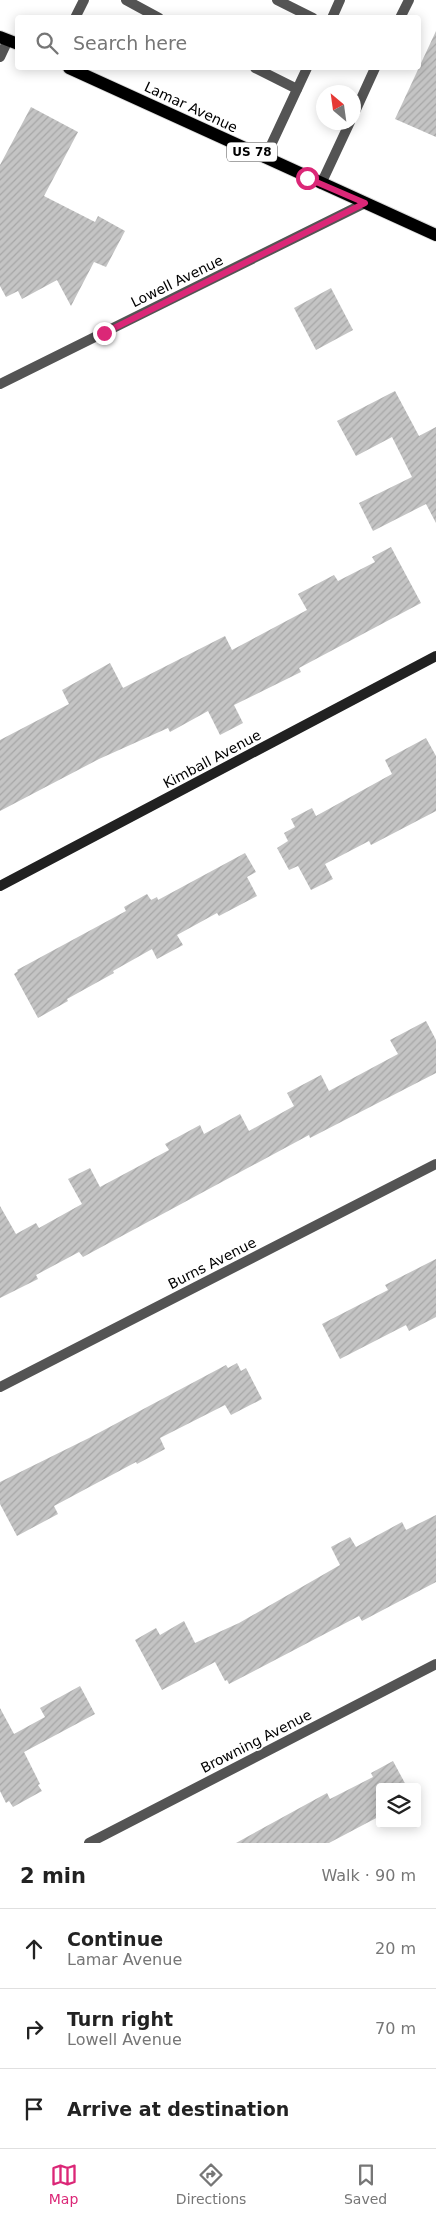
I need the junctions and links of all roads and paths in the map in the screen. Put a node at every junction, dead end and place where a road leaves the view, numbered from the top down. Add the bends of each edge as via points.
1 (84, 0) edge
2 (126, 0) edge
3 (277, 0) edge
4 (340, 0) edge
5 (409, 0) edge
6 (76, 15) edge
7 (154, 15) edge
8 (307, 15) edge
9 (333, 15) edge
10 (402, 15) edge
11 (8, 40) edge
12 (0, 57) edge
13 (74, 70) edge
14 (259, 70) edge
15 (306, 70) edge
16 (374, 70) edge
17 (296, 89) junction
18 (361, 99) edge
19 (346, 130) edge
20 (265, 158) junction
21 (321, 184) junction
22 (365, 203) junction
23 (436, 235) edge
24 (0, 384) edge
25 (436, 656) edge
26 (0, 886) edge
27 (436, 1164) edge
28 (0, 1387) edge
29 (436, 1664) edge
30 (90, 1843) edge

1 - 6 street
2 - 7 street
3 - 8 street
4 - 9 street
5 - 10 street
11 - 12 street
13 - 20 main road, Lamar Avenue / US 78
14 - 17 street
15 - 17 street
16 - 18 street
17 - 20 street
19 - 21 street
20 - 21 main road, Lamar Avenue / US 78
21 - 22 main road, Lamar Avenue / US 78
22 - 23 main road, Lamar Avenue / US 78
22 - 24 street, Lowell Avenue
25 - 26 street, Kimball Avenue
27 - 28 street, Burns Avenue
29 - 30 street, Browning Avenue

